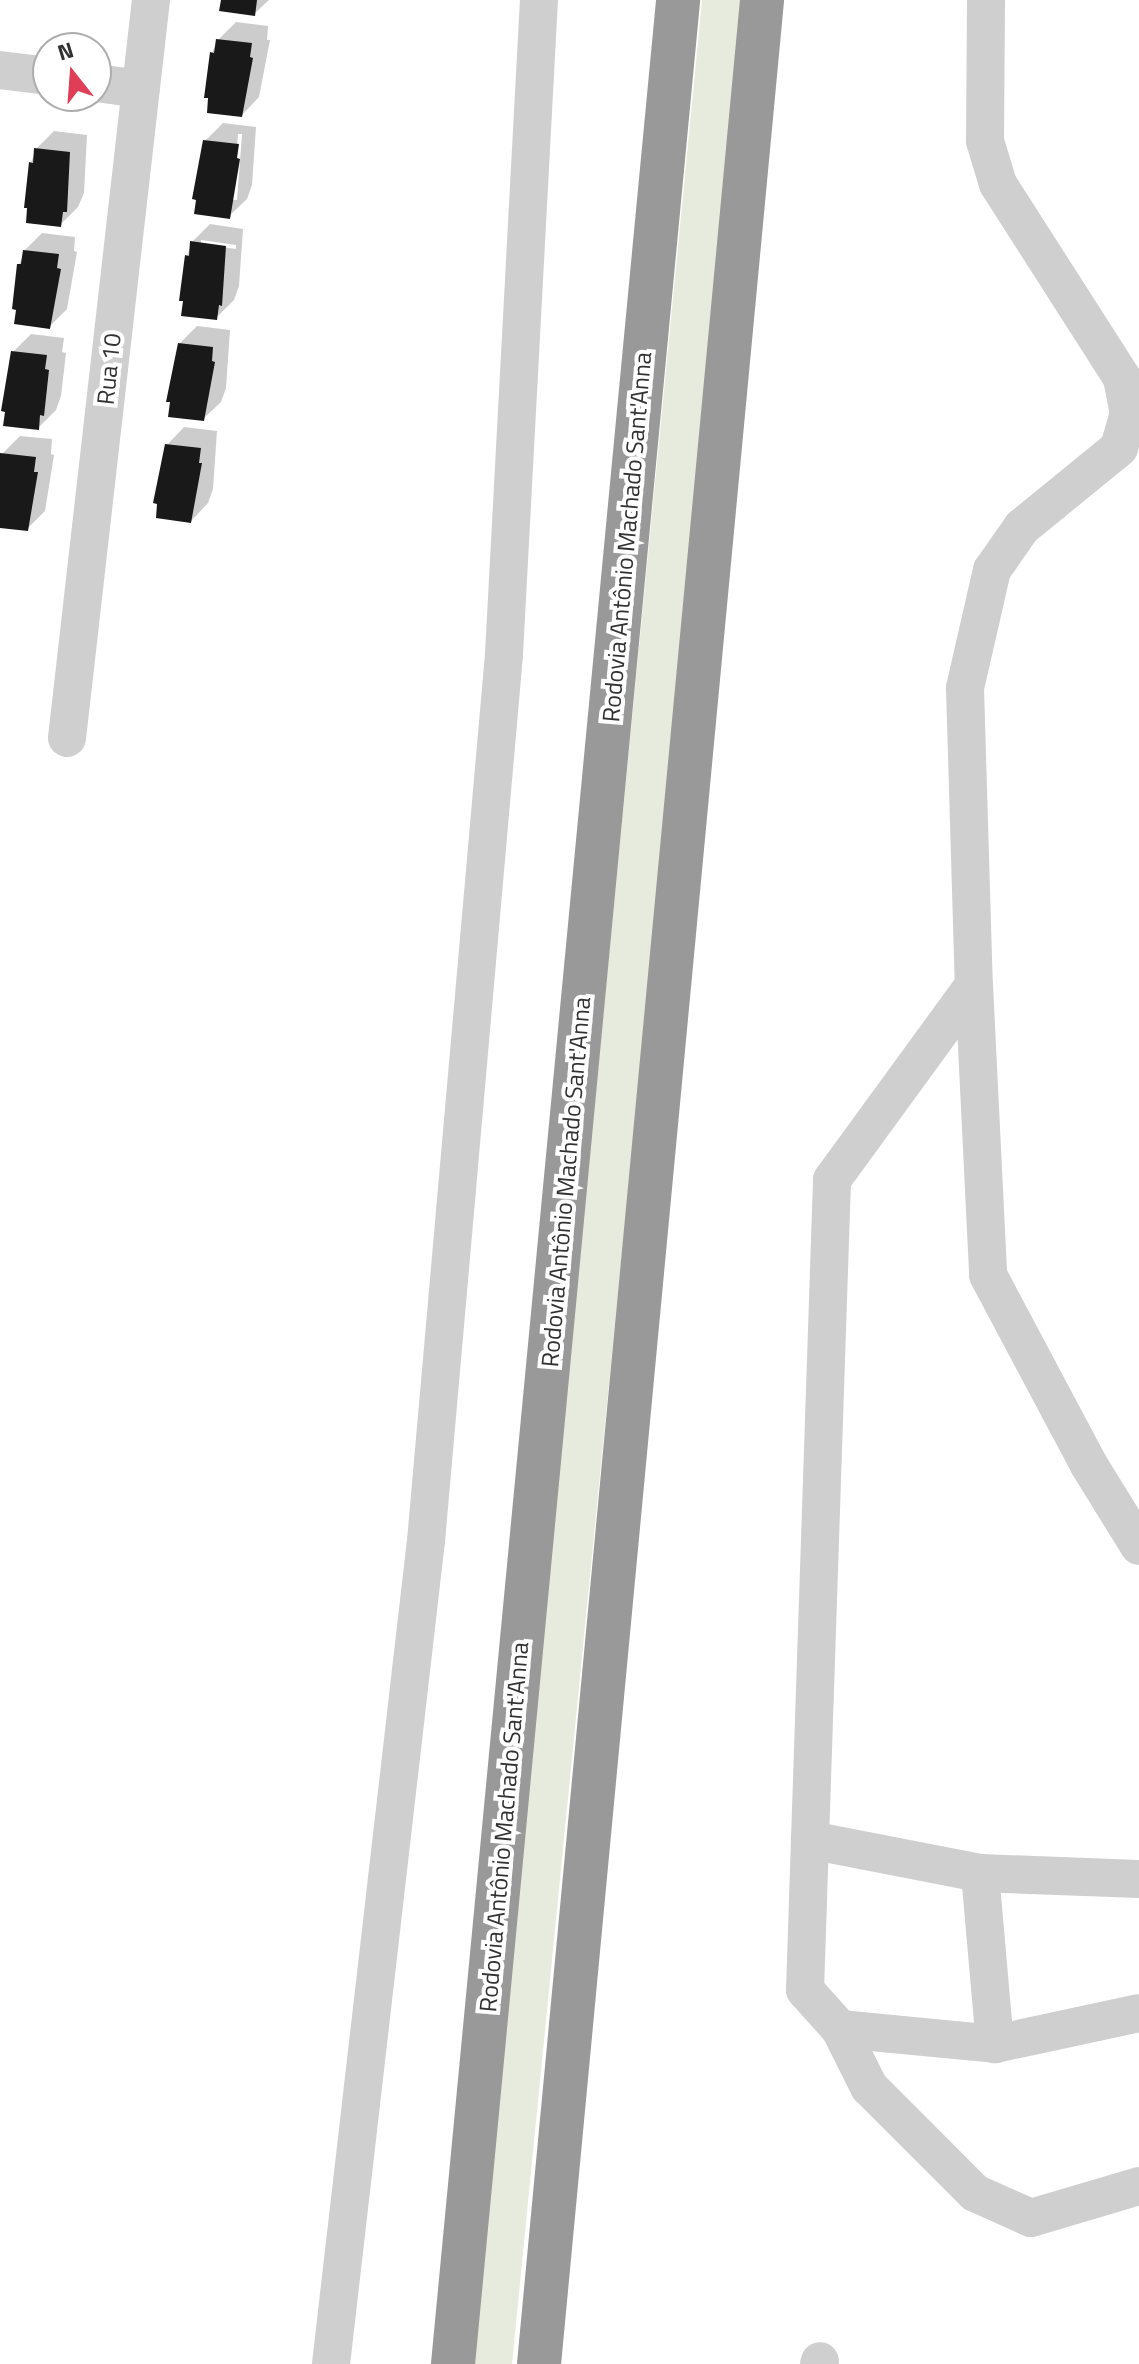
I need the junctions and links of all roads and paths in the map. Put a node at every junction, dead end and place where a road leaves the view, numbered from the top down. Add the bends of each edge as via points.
1 (151, 0) edge
2 (539, 0) edge
3 (678, 0) edge
4 (762, 0) edge
5 (986, 0) edge
6 (0, 70) edge
7 (32, 74) edge
8 (112, 85) edge
9 (141, 89) junction
10 (67, 738) dead end
11 (974, 985) junction
12 (1139, 1546) edge
13 (810, 1840) junction
14 (980, 1873) junction
15 (1139, 1879) edge
16 (1139, 2013) edge
17 (840, 2029) junction
18 (995, 2044) junction
19 (1139, 2186) edge
20 (331, 2364) edge
21 (453, 2364) edge
22 (539, 2364) edge

1 - 9 street, Rua 10
2 - 20 street via 504,654 426,1541
3 - 21 highway, Rodovia Antônio Machado Sant'Anna
4 - 22 highway
5 - 11 street via 985,141 998,184 1122,378 1129,413 1119,448 1022,527 992,570 965,688
6 - 7 street
8 - 9 street
9 - 10 street, Rua 10
11 - 12 street via 988,1275 1089,1465
11 - 13 street via 832,1180
13 - 14 street
13 - 17 street via 805,1990
14 - 15 street
14 - 18 street
16 - 18 street
17 - 18 street
17 - 19 street via 869,2087 975,2193 1031,2218

